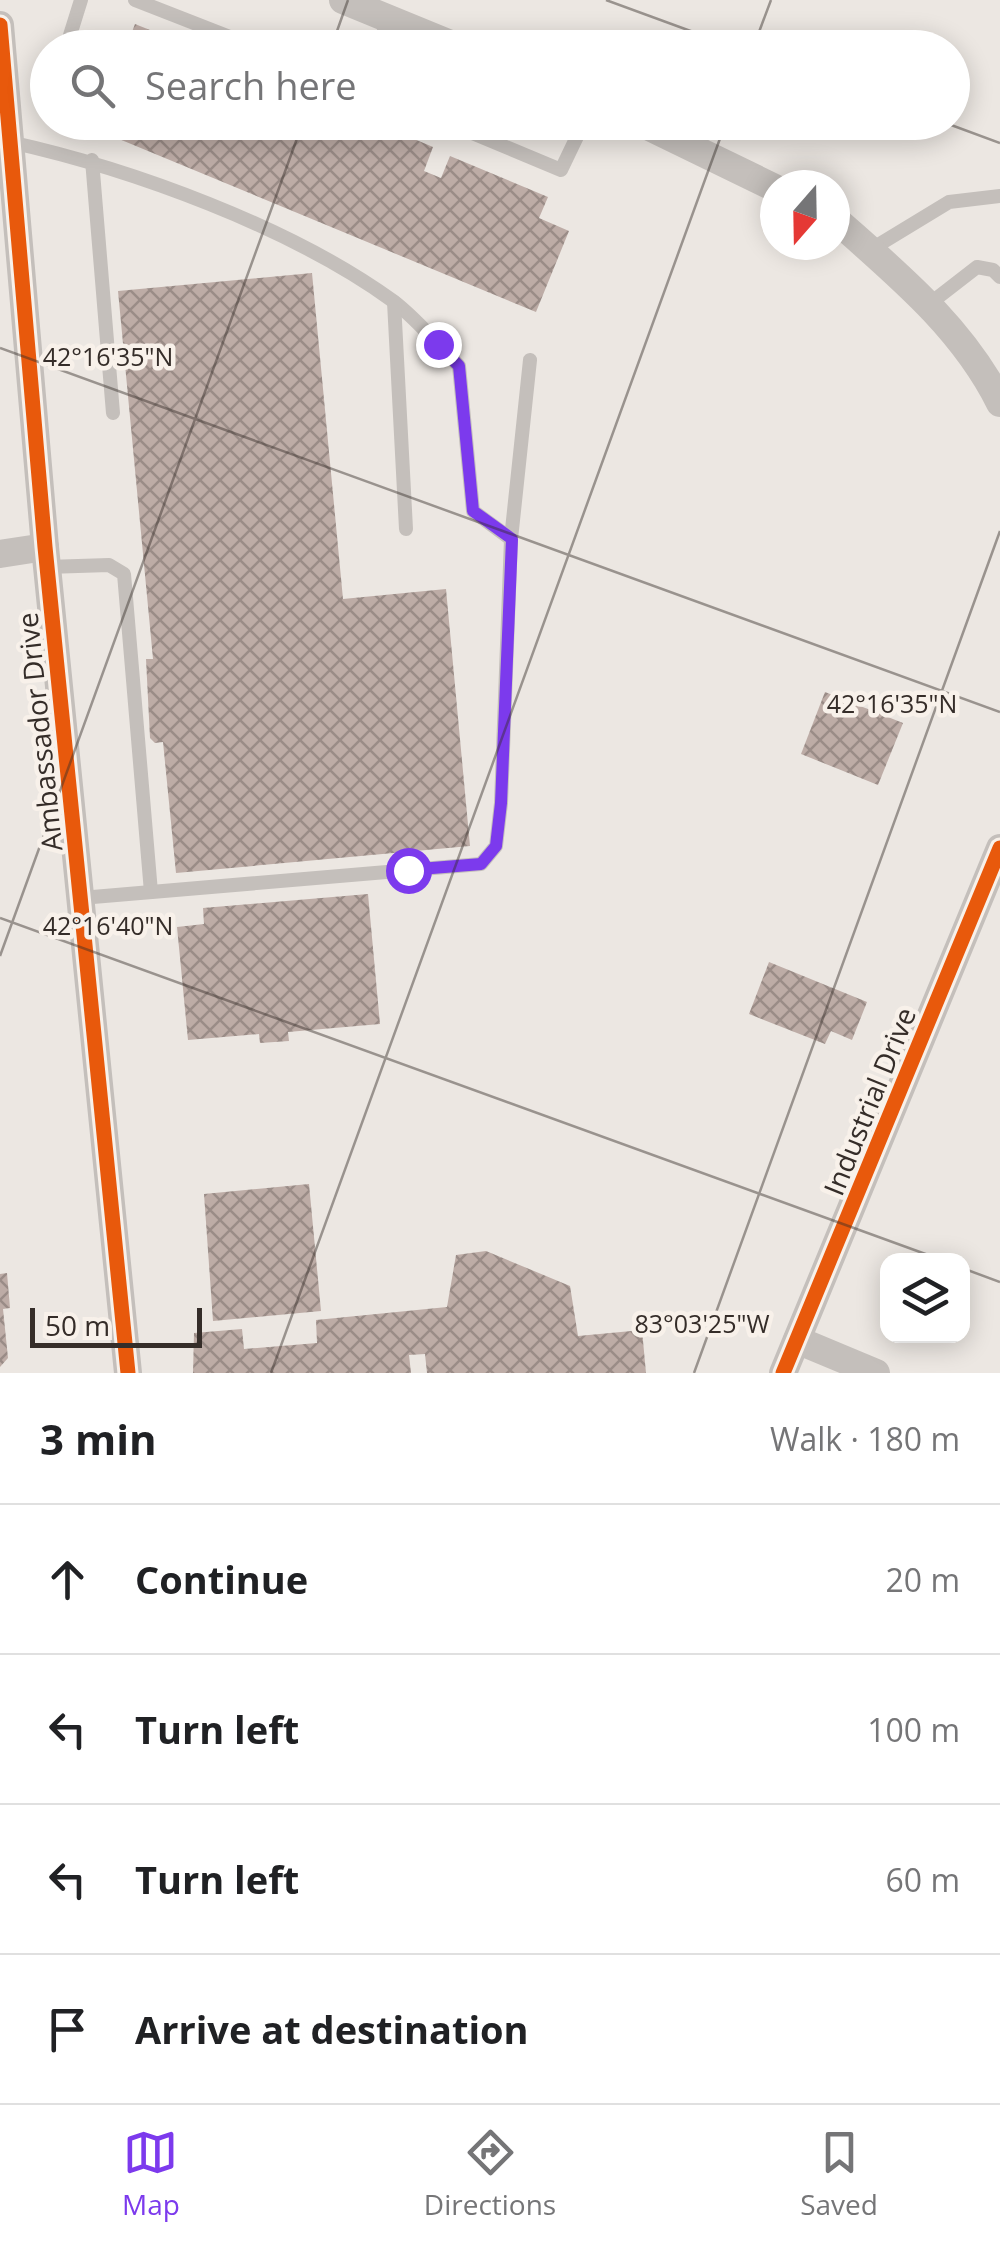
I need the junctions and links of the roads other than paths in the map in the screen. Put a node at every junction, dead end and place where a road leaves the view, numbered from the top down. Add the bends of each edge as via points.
1 (81, 0) edge
2 (135, 0) edge
3 (343, 0) edge
4 (389, 19) junction
5 (0, 25) edge
6 (72, 30) edge
7 (212, 30) edge
8 (384, 30) edge
9 (416, 30) edge
10 (490, 140) edge
11 (576, 140) edge
12 (676, 140) edge
13 (10, 142) junction
14 (92, 160) junction
15 (760, 181) edge
16 (1000, 196) edge
17 (850, 233) edge
18 (870, 250) junction
19 (1000, 277) edge
20 (394, 302) junction
21 (928, 305) junction
22 (530, 360) dead end
23 (1000, 403) edge
24 (113, 412) dead end
25 (406, 529) dead end
26 (512, 539) junction
27 (0, 554) edge
28 (46, 557) junction
29 (1000, 848) edge
30 (151, 892) junction
31 (81, 898) junction
32 (796, 1340) junction
33 (128, 1373) edge
34 (783, 1373) edge
35 (876, 1373) edge

1 - 6 lane
2 - 7 lane
3 - 4 street
4 - 8 lane
4 - 9 street
5 - 13 street, Ambassador Drive
10 - 11 lane via 562,170
12 - 15 street
13 - 14 lane
13 - 28 street, Ambassador Drive
14 - 20 lane via 283,237
14 - 24 lane
16 - 18 lane via 949,202
17 - 18 street
18 - 21 street
19 - 21 lane via 977,267
20 - 25 lane
20 - 26 lane via 459,366 473,511
21 - 23 street via 985,372
22 - 26 lane
26 - 30 lane via 501,803 496,846 481,864
27 - 28 street
28 - 30 lane via 124,574
28 - 31 street, Ambassador Drive
29 - 32 street, Industrial Drive
30 - 31 lane
31 - 33 street, Ambassador Drive
32 - 34 street, Industrial Drive
32 - 35 street

